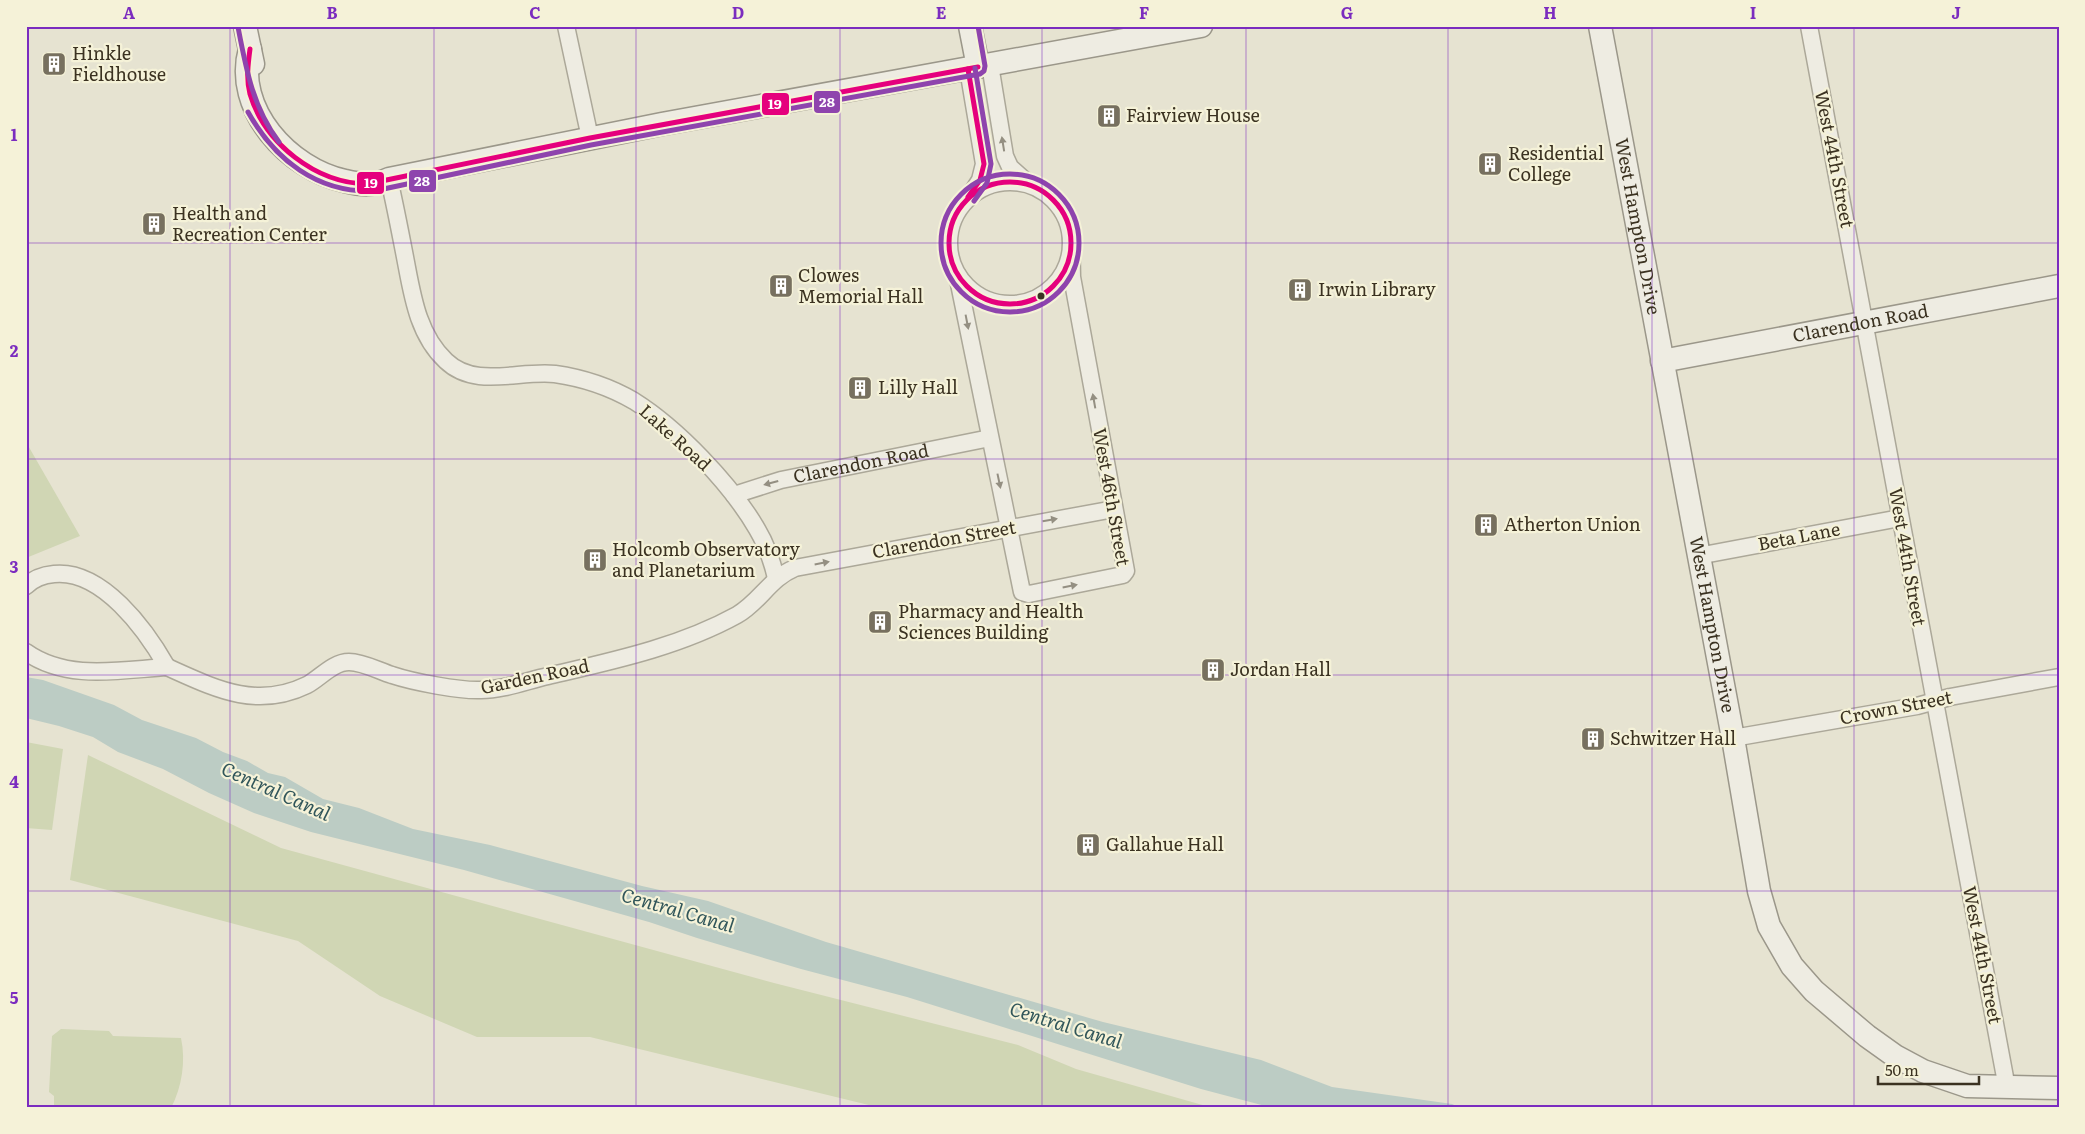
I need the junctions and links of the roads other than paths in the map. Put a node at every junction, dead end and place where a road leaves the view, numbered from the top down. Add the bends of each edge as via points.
1 (245, 26) edge
2 (566, 26) edge
3 (970, 26) edge
4 (1200, 26) edge
5 (1809, 26) edge
6 (1600, 29) edge
7 (979, 67) junction
8 (590, 138) junction
9 (389, 179) junction
10 (1028, 184) junction
11 (968, 198) junction
12 (1071, 233) junction
13 (957, 274) junction
14 (2059, 286) edge
15 (1865, 323) junction
16 (1662, 361) junction
17 (990, 438) junction
18 (734, 495) junction
19 (1114, 509) junction
20 (1900, 518) junction
21 (1009, 528) junction
22 (1698, 556) junction
23 (776, 578) junction
24 (26, 586) edge
25 (26, 652) edge
26 (167, 667) junction
27 (2059, 677) edge
28 (1934, 702) junction
29 (1733, 738) junction
30 (2007, 1088) junction
31 (2059, 1088) edge

1 - 9 street via 259,106 290,143 336,169
2 - 8 street
3 - 7 street, West 46th Street
4 - 7 street
5 - 15 street, West 44th Street
6 - 16 street, West Hampton Drive
7 - 8 street
10 -> 7 street, West 46th Street via 1010,167
7 - 11 street, West 46th Street via 984,164 980,180
8 - 9 street
9 - 18 street, Lake Road via 420,323 446,362 461,372 477,376 548,374 582,379 605,387 654,416 690,448
10 - 11 street, West 46th Street via 1010,181 992,184
10 - 12 street, West 46th Street via 1045,192 1059,205
11 - 13 street, West 46th Street via 956,214 949,234 950,256
12 - 13 street, West 46th Street via 1066,269 1056,285 1023,303 985,300 969,289
19 -> 12 street, West 46th Street via 1072,277
13 -> 17 street, West 46th Street
14 - 15 street, Clarendon Road
15 - 16 street, Clarendon Road
15 - 20 street, West 44th Street
16 - 22 street, West Hampton Drive
17 -> 18 street, Clarendon Road via 797,477
17 -> 21 street, West 46th Street
18 - 23 street, Lake Road via 758,530
21 -> 19 street, Clarendon Street
21 -> 19 street, West 46th Street via 1020,589 1028,594 1123,575 1126,571
20 - 22 street, Beta Lane
20 - 28 street, West 44th Street
23 -> 21 street, Clarendon Street via 800,567
22 - 29 street, West Hampton Drive
23 - 26 street, Garden Road via 743,611 694,635 609,661 494,689 469,690 395,676 348,662 294,690 278,695 252,696 228,693
24 - 26 street via 35,579 54,574 72,575 91,582 134,620
25 - 26 street, Garden Road via 50,665 75,671
27 - 28 street, Crown Street
28 - 29 street, Crown Street
28 - 30 street, West 44th Street
29 - 30 street, West Hampton Drive via 1765,916 1777,944 1792,966 1814,991 1895,1056 1923,1071 1967,1086
30 - 31 street, West Hampton Drive

